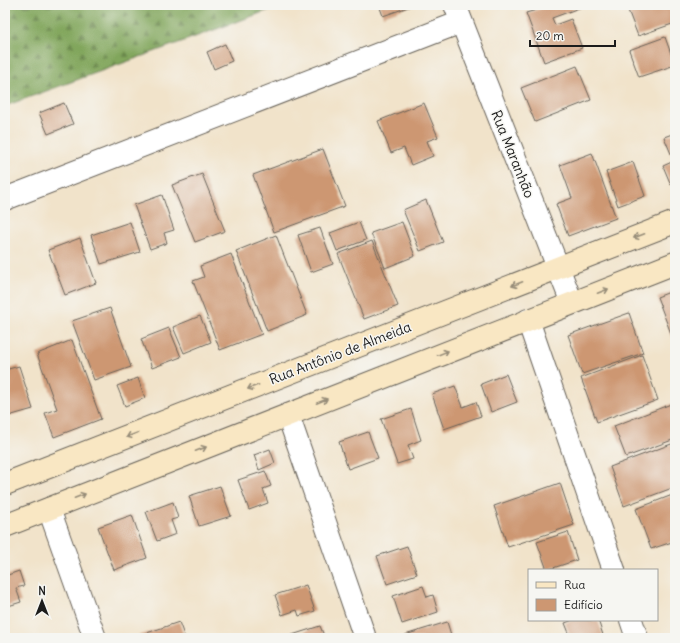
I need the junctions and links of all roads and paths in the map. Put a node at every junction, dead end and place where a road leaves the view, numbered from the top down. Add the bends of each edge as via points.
1 (458, 13) edge
2 (5, 199) edge
3 (675, 222) edge
4 (675, 263) edge
5 (558, 268) junction
6 (572, 303) junction
7 (528, 320) junction
8 (288, 415) junction
9 (5, 484) edge
10 (49, 509) junction
11 (5, 526) edge
12 (614, 569) edge
13 (631, 621) edge
14 (95, 638) edge
15 (364, 638) edge
16 (637, 638) edge

1 - 2 street
1 - 5 street, Rua Maranhão
3 -> 5 street, Rua Antônio de Almeida
6 -> 4 street
5 - 6 street, Rua Maranhão
5 -> 9 street, Rua Antônio de Almeida
6 - 7 street
8 -> 7 street
7 - 12 street
10 -> 8 street
8 - 15 street
10 - 11 street
10 - 14 street
13 - 16 street

